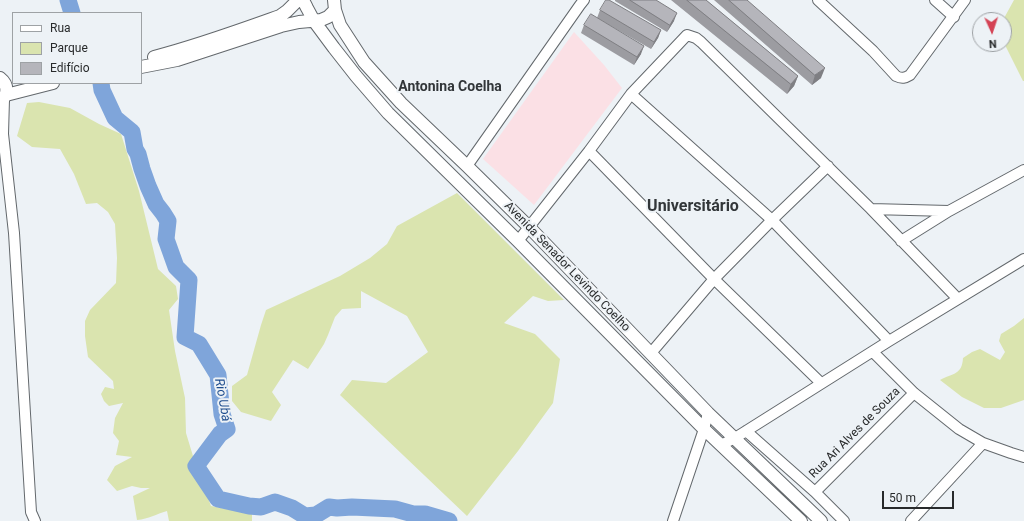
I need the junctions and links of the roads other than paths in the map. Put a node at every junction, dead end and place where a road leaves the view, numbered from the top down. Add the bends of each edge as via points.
1 (298, 0) edge
2 (304, 0) edge
3 (818, 0) edge
4 (935, 0) edge
5 (965, 0) edge
6 (581, 2) edge
7 (335, 5) edge
8 (954, 17) junction
9 (314, 21) junction
10 (142, 60) edge
11 (142, 68) edge
12 (12, 75) edge
13 (0, 78) edge
14 (50, 84) edge
15 (631, 94) junction
16 (3, 99) edge
17 (2, 131) edge
18 (589, 151) junction
19 (467, 166) junction
20 (828, 166) junction
21 (1024, 170) edge
22 (871, 209) junction
23 (949, 211) junction
24 (772, 220) junction
25 (529, 227) junction
26 (518, 241) junction
27 (901, 241) junction
28 (1024, 259) edge
29 (714, 279) junction
30 (958, 299) junction
31 (889, 341) junction
32 (873, 352) junction
33 (651, 353) junction
34 (821, 383) junction
35 (914, 393) junction
36 (708, 413) junction
37 (704, 430) junction
38 (746, 431) junction
39 (735, 438) junction
40 (983, 442) junction
41 (721, 445) junction
42 (1024, 457) edge
43 (815, 492) junction
44 (675, 520) edge
45 (35, 521) edge
46 (801, 521) edge
47 (821, 521) edge
48 (844, 521) edge
49 (911, 521) edge

1 - 10 street via 280,16 175,52
2 - 9 street
3 - 8 street via 900,78 910,75
4 - 8 street
5 - 8 street
6 - 19 street
7 - 9 street via 325,19
7 - 19 street, Avenida Senador Levindo Coelho via 340,25 364,62 401,103
9 - 11 street via 287,25 177,60
9 - 26 street via 388,113
12 - 13 street
13 - 16 street via 7,88
14 - 16 street
15 - 18 street
15 - 20 street via 687,35 696,38
15 - 24 street
16 - 17 street
17 - 45 street via 14,233 31,512
18 - 25 street
18 - 29 street
19 - 25 street, Avenida Senador Levindo Coelho
20 - 22 street
20 - 24 street
21 - 23 street
22 - 23 street
22 - 27 street
23 - 27 street
24 - 29 street
24 - 31 street
25 - 26 street
25 - 33 street, Avenida Senador Levindo Coelho
26 - 37 street
27 - 30 street
28 - 30 street
29 - 33 street
29 - 34 street
30 - 31 street
31 - 32 street
32 - 34 street
32 - 35 street
33 - 36 street, Avenida Senador Levindo Coelho
34 - 38 street
35 - 40 street via 959,429
35 - 43 street, Rua Ari Alves de Souza
36 - 37 street
36 - 39 street, Avenida Senador Levindo Coelho
37 - 41 street
37 - 44 street
38 - 39 street
38 - 43 street
39 - 41 street
39 - 47 street, Avenida Senador Levindo Coelho
40 - 42 street
40 - 49 street
41 - 46 street
43 - 48 street

